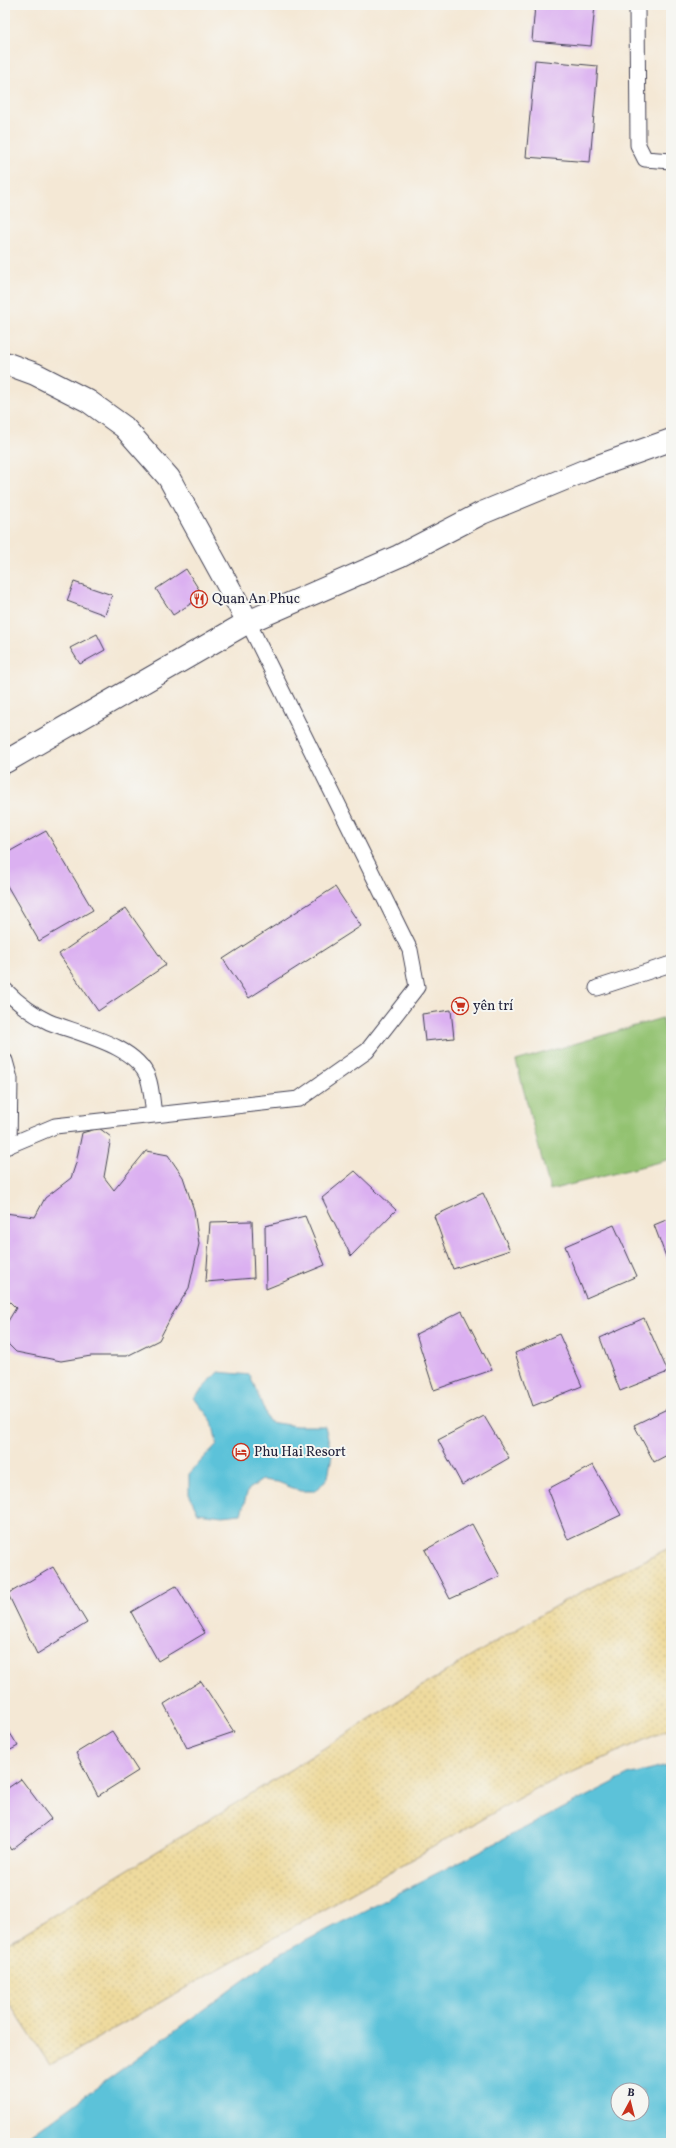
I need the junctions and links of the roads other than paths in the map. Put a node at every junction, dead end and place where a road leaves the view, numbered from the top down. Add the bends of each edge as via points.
1 (637, 5) edge
2 (671, 161) edge
3 (5, 363) edge
4 (671, 440) edge
5 (248, 622) junction
6 (5, 762) edge
7 (671, 964) edge
8 (597, 988) dead end
9 (5, 990) edge
10 (5, 1061) edge
11 (154, 1114) junction
12 (7, 1147) edge

1 - 2 lane via 638,145 645,159
3 - 5 street via 35,374 88,401 124,427 169,478
4 - 5 street via 584,471 482,513 399,556
5 - 6 street
5 - 11 lane via 410,950 417,987 366,1051 299,1099
7 - 8 lane
9 - 11 lane via 20,1006 48,1021 111,1044 137,1062 148,1078
10 - 12 lane via 10,1079
11 - 12 lane via 55,1126

